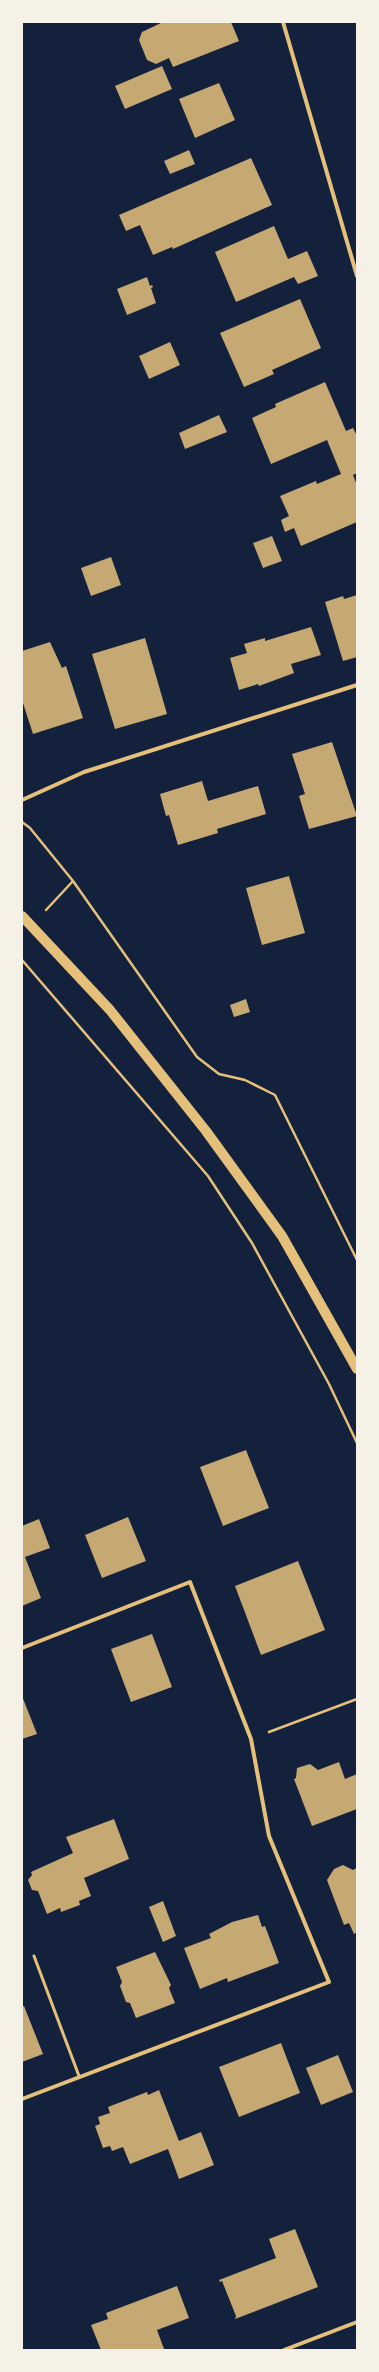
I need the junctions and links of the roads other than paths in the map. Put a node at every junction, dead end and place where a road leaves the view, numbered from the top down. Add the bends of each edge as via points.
1 (282, 22) edge
2 (357, 276) edge
3 (357, 685) edge
4 (22, 800) edge
5 (22, 916) edge
6 (357, 1369) edge
7 (22, 1648) edge
8 (34, 1956) dead end
9 (79, 2076) junction
10 (22, 2099) edge
11 (357, 2322) edge
12 (284, 2350) edge

1 - 2 street
3 - 4 street via 84,772
5 - 6 main road via 110,1010 206,1131 282,1236
7 - 9 street via 190,1582 251,1739 269,1836 328,1982
8 - 9 lane
9 - 10 street
11 - 12 street

